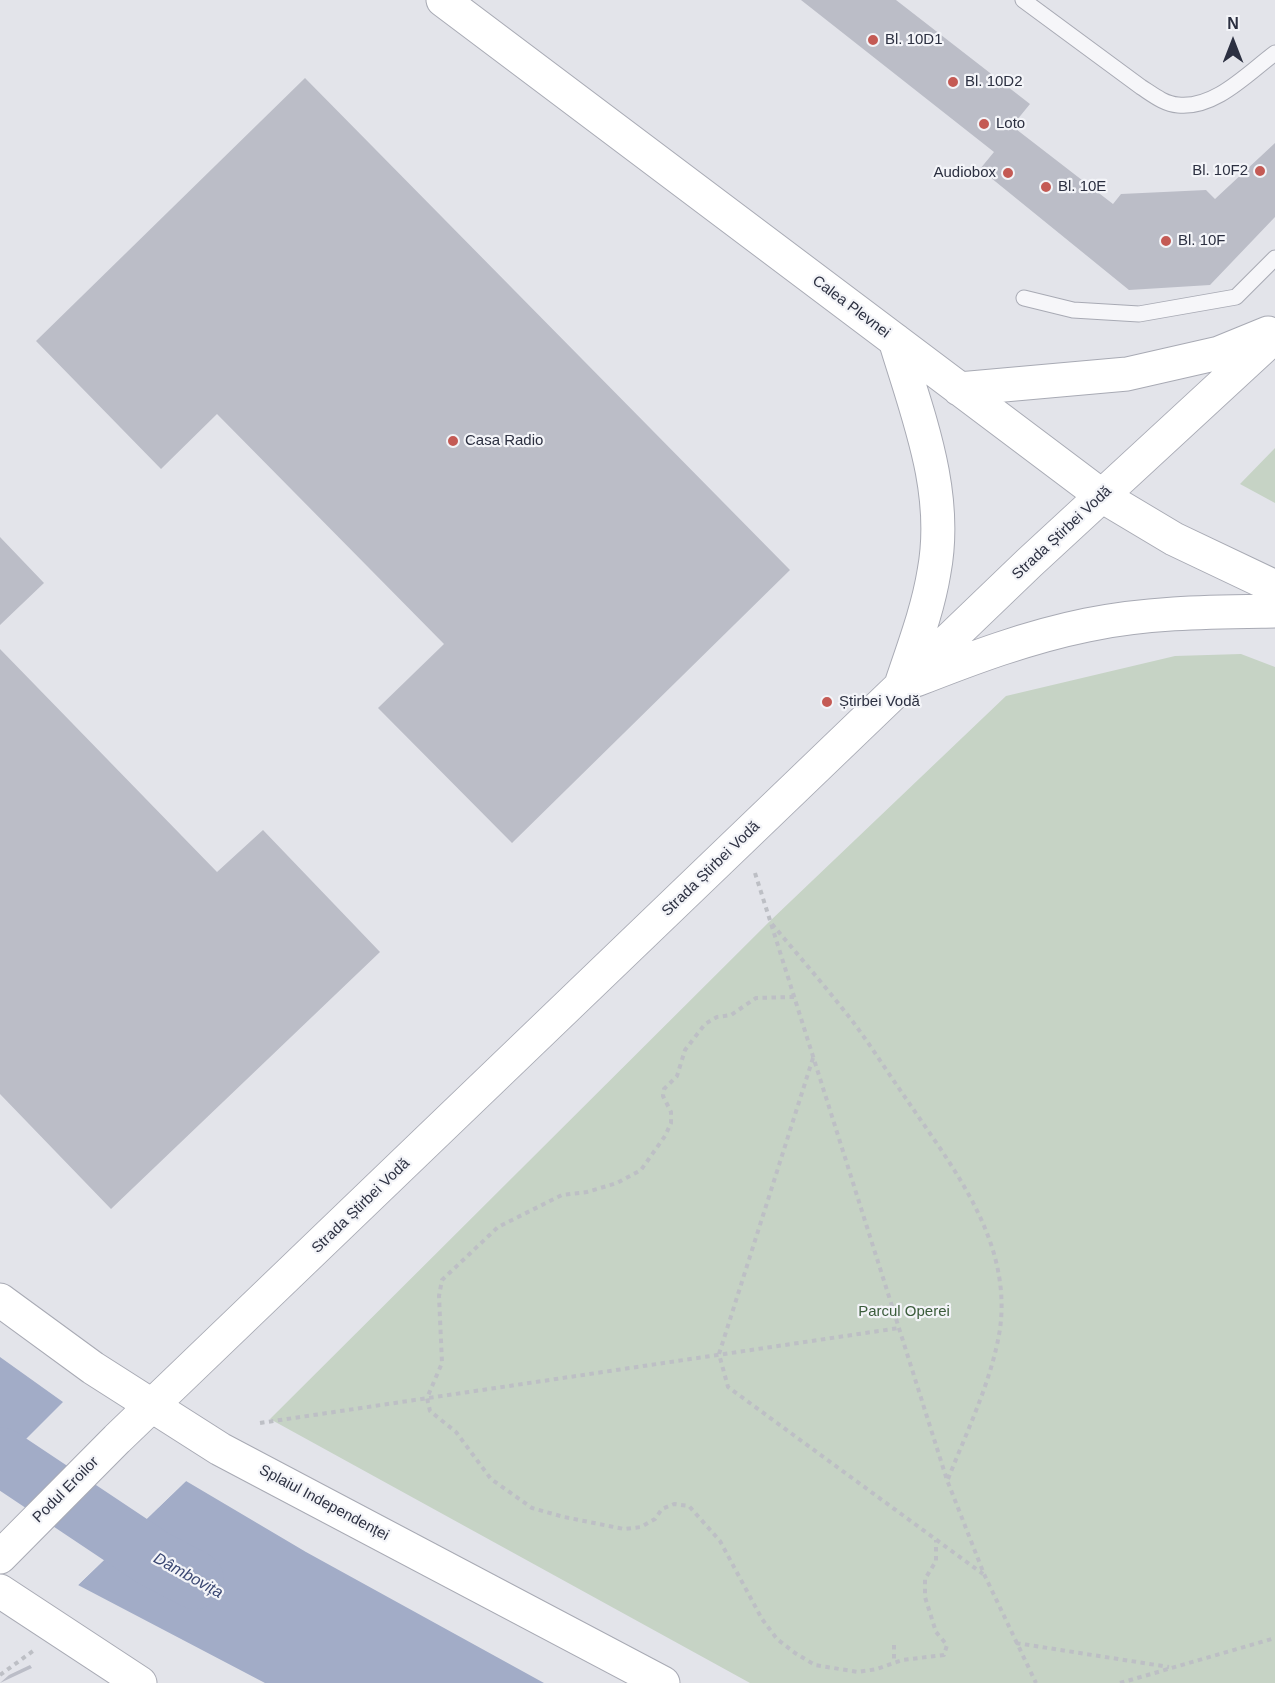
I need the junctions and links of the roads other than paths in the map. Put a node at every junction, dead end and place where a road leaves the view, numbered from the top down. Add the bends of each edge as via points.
1 (443, 0) edge
2 (1023, 0) edge
3 (1275, 53) edge
4 (1275, 258) edge
5 (1024, 298) dead end
6 (1275, 331) edge
7 (1275, 336) edge
8 (895, 340) junction
9 (959, 389) junction
10 (1102, 496) junction
11 (1275, 587) edge
12 (1275, 611) edge
13 (900, 686) junction
14 (0, 1300) edge
15 (152, 1407) junction
16 (117, 1439) joint
17 (7, 1549) edge
18 (0, 1591) edge
19 (140, 1683) edge
20 (663, 1683) edge

1 - 8 main road, Calea Plevnei
2 - 3 lane via 1141,87 1178,105 1214,98
4 - 5 lane via 1236,297 1139,314 1072,310
6 - 9 main road via 1220,353 1127,374
7 - 10 main road, Strada Știrbei Vodă
8 - 9 main road, Calea Plevnei
8 - 13 main road via 926,442 937,505 938,546 934,573
9 - 10 main road, Calea Plevnei
10 - 11 main road, Calea Plevnei via 1174,539
10 - 13 main road, Strada Știrbei Vodă
12 - 13 main road via 1195,612 1088,624 999,648
13 - 15 main road, Strada Știrbei Vodă
14 - 15 main road, Splaiul Independenței
15 - 16 main road, Strada Știrbei Vodă
15 - 20 main road, Splaiul Independenței via 220,1449
16 - 17 main road, Podul Eroilor
18 - 19 main road

